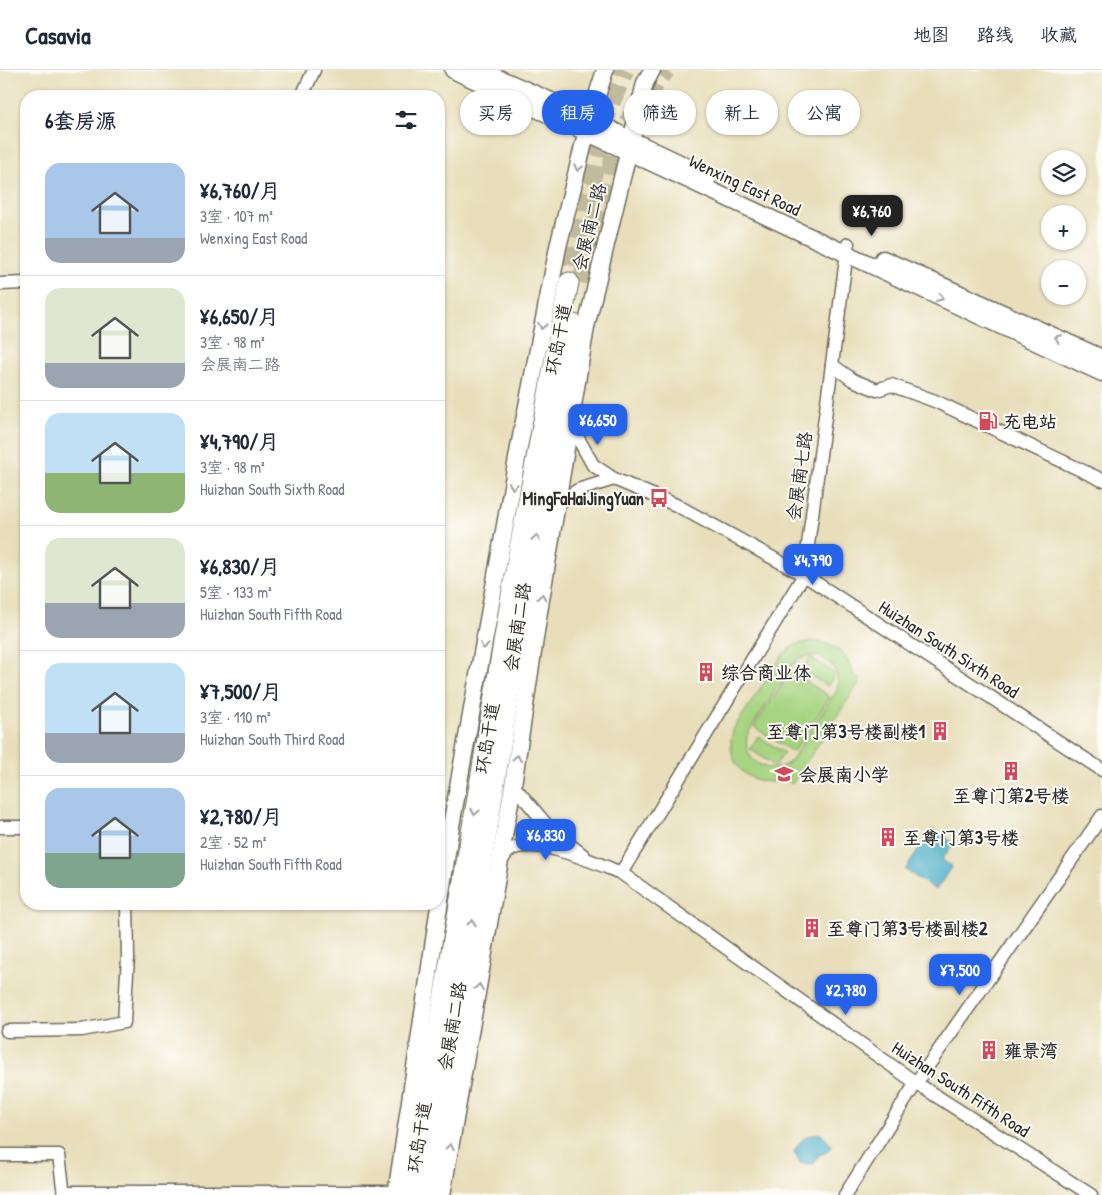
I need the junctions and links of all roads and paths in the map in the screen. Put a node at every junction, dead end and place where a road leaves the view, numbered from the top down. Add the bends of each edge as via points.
1 (314, 70) edge
2 (453, 70) edge
3 (480, 70) edge
4 (605, 70) edge
5 (652, 70) edge
6 (305, 90) edge
7 (599, 90) edge
8 (542, 101) edge
9 (542, 106) edge
10 (586, 135) edge
11 (609, 135) edge
12 (630, 146) junction
13 (848, 249) junction
14 (20, 283) edge
15 (0, 284) edge
16 (1102, 358) edge
17 (832, 365) junction
18 (1102, 373) edge
19 (570, 424) junction
20 (614, 479) junction
21 (1102, 480) edge
22 (556, 505) junction
23 (804, 575) junction
24 (1102, 770) edge
25 (513, 785) junction
26 (1102, 816) edge
27 (445, 825) edge
28 (0, 827) edge
29 (20, 827) edge
30 (590, 861) junction
31 (500, 864) junction
32 (621, 873) junction
33 (126, 910) edge
34 (435, 910) edge
35 (7, 1031) dead end
36 (916, 1082) junction
37 (0, 1155) edge
38 (64, 1193) edge
39 (401, 1194) edge
40 (425, 1195) edge
41 (442, 1195) edge
42 (845, 1195) edge
43 (1091, 1195) edge

1 - 6 street
2 - 9 main road, Wenxing East Road
3 - 8 main road, Wenxing East Road
4 - 7 main road, 会展南二路
5 - 12 main road, 会展南二路 via 645,83
10 -> 27 main road, 会展南二路 via 558,247
11 - 12 main road, Wenxing East Road
12 - 13 main road, Wenxing East Road
12 - 19 main road, 会展南二路 via 597,274
16 -> 13 main road, Wenxing East Road
13 - 17 street, 会展南七路
13 -> 18 main road, Wenxing East Road
14 - 15 street
17 - 21 street via 877,390 891,385 935,401
17 - 23 street, 会展南七路
19 - 20 street, Huizhan South Sixth Road via 593,465
19 - 22 main road, 会展南二路
20 - 22 street via 578,490
20 - 23 street, Huizhan South Sixth Road via 676,505
25 -> 22 main road, 会展南二路
23 - 24 street, Huizhan South Sixth Road
23 - 32 street, 会展南七路
25 - 30 street via 551,830
25 - 31 main road, 会展南二路
26 - 36 street
28 - 29 street
30 - 31 street via 539,845 509,851
30 - 32 street, Huizhan South Fifth Road
41 -> 31 main road, 会展南二路
32 - 36 street, Huizhan South Fifth Road
33 - 35 street via 128,957 124,1022 82,1030
34 - 39 main road, 会展南二路
36 - 42 street
36 - 43 street, Huizhan South Fifth Road
37 - 38 street via 59,1155
38 - 39 street
40 -> 39 highway, 环岛干道 via 449,1068 575,282 518,554

